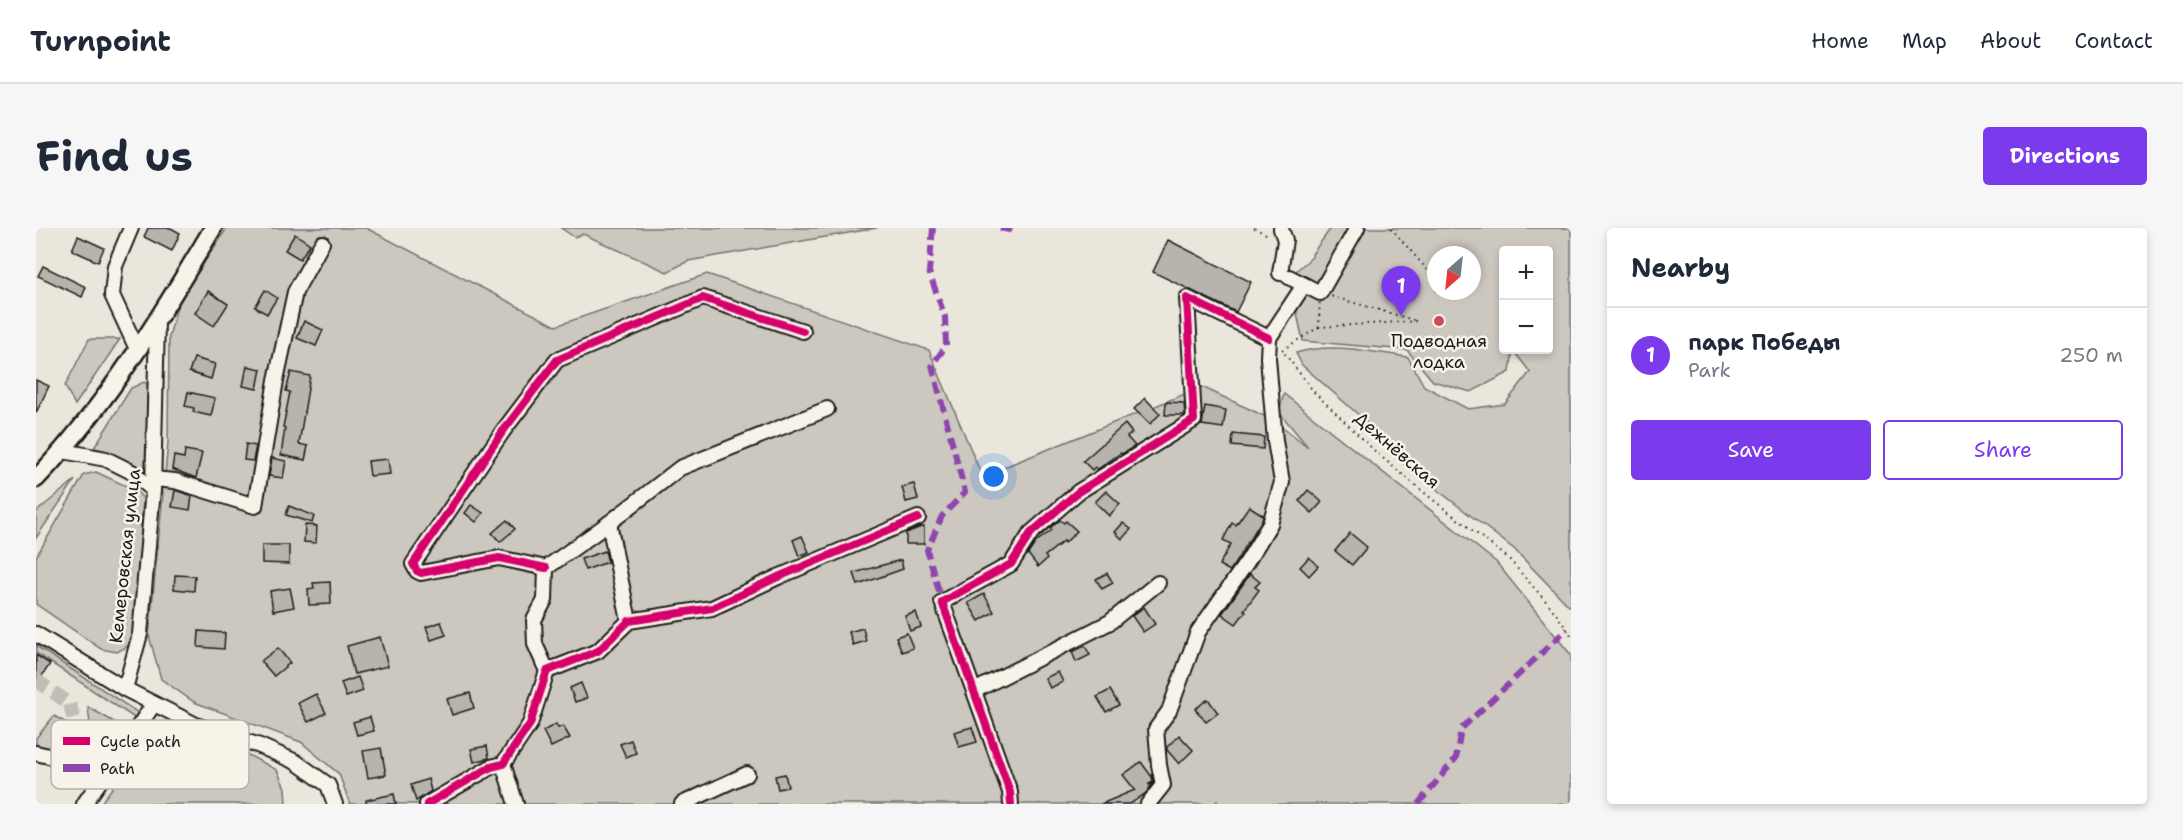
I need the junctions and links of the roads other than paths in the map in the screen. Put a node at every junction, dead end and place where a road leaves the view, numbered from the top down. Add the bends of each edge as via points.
1 (213, 228) edge
2 (1357, 228) edge
3 (129, 229) edge
4 (1281, 230) dead end
5 (322, 243) dead end
6 (1304, 285) junction
7 (157, 322) junction
8 (803, 331) dead end
9 (1269, 338) junction
10 (138, 349) junction
11 (827, 409) dead end
12 (63, 451) junction
13 (36, 479) edge
14 (153, 485) junction
15 (918, 518) dead end
16 (609, 523) junction
17 (546, 568) junction
18 (1158, 583) dead end
19 (629, 621) junction
20 (36, 634) edge
21 (547, 671) junction
22 (125, 689) junction
23 (974, 691) junction
24 (154, 704) junction
25 (143, 720) edge
26 (186, 720) edge
27 (249, 742) edge
28 (36, 753) edge
29 (51, 757) edge
30 (503, 764) junction
31 (747, 774) dead end
32 (95, 789) edge
33 (84, 804) edge
34 (335, 804) edge
35 (427, 804) edge
36 (516, 804) edge
37 (682, 804) edge
38 (1011, 804) edge
39 (1148, 804) edge

1 - 7 main road, Кемеровская улица
2 - 6 street via 1320,293
3 - 10 street via 115,266 112,295
4 - 6 street via 1285,240 1285,275
5 - 14 street via 295,292 255,506 175,481
6 - 9 street
7 - 10 main road, Кемеровская улица
7 - 14 street, Кемеровская улица
8 - 17 street via 703,298 557,360 503,431 413,564 421,573 499,558
9 - 23 street via 1187,298 1194,420 1078,492 1031,533 1011,564 942,602
9 - 39 street via 1275,441 1282,482 1270,524 1198,632 1169,711 1156,729 1163,785
10 - 12 main road, Кемеровская улица
11 - 16 street via 680,468
12 - 13 main road, Кемеровская улица
12 - 14 street via 106,459
14 - 22 street, Кемеровская улица via 140,634
15 - 19 street via 712,608
16 - 17 street
16 - 19 street
17 - 21 street via 544,600 534,620 535,644
18 - 23 street via 1110,622
19 - 21 street via 598,651
20 - 22 street
21 - 30 street via 530,724
22 - 24 street
23 - 38 street
24 - 25 street
24 - 26 street
27 - 34 street via 296,762 328,785
28 - 29 street
30 - 35 street
30 - 36 street
31 - 37 street
32 - 33 street

